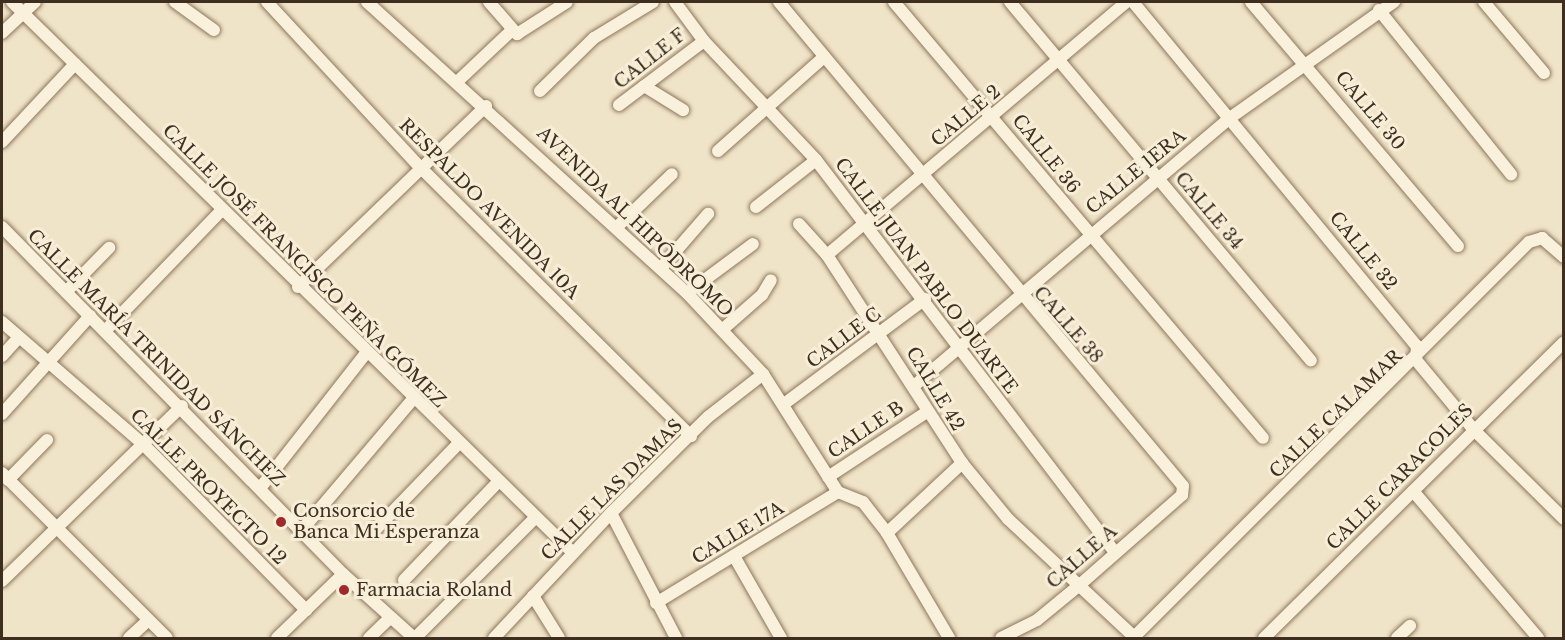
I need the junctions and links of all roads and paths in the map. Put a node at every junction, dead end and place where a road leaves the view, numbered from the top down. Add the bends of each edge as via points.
1 (12, 2) edge
2 (35, 2) edge
3 (175, 2) edge
4 (267, 2) edge
5 (367, 2) edge
6 (489, 2) edge
7 (567, 2) edge
8 (653, 2) edge
9 (675, 2) edge
10 (779, 2) edge
11 (894, 2) edge
12 (1010, 2) edge
13 (1126, 2) edge
14 (1133, 2) edge
15 (1252, 2) edge
16 (1394, 2) edge
17 (1484, 2) edge
18 (1380, 10) junction
19 (23, 12) junction
20 (214, 30) dead end
21 (514, 32) junction
22 (2, 33) edge
23 (704, 41) junction
24 (824, 57) junction
25 (1060, 59) junction
26 (1306, 63) junction
27 (75, 64) junction
28 (1544, 73) dead end
29 (458, 81) junction
30 (644, 86) junction
31 (540, 91) dead end
32 (619, 105) dead end
33 (486, 106) junction
34 (768, 106) junction
35 (683, 110) dead end
36 (993, 117) junction
37 (1230, 118) junction
38 (2, 142) edge
39 (718, 151) dead end
40 (816, 160) junction
41 (420, 167) junction
42 (672, 174) dead end
43 (1511, 174) dead end
44 (923, 176) junction
45 (1157, 177) junction
46 (756, 207) dead end
47 (222, 210) junction
48 (708, 214) dead end
49 (864, 222) junction
50 (799, 224) dead end
51 (2, 227) edge
52 (617, 228) junction
53 (1088, 235) junction
54 (753, 244) dead end
55 (1458, 246) dead end
56 (109, 248) dead end
57 (827, 255) junction
58 (1563, 257) edge
59 (661, 268) junction
60 (771, 279) dead end
61 (298, 287) junction
62 (66, 292) junction
63 (687, 293) junction
64 (1018, 295) junction
65 (925, 299) junction
66 (90, 316) junction
67 (2, 322) edge
68 (722, 330) junction
69 (105, 331) junction
70 (881, 334) junction
71 (19, 337) junction
72 (1563, 342) edge
73 (955, 348) junction
74 (366, 353) junction
75 (2, 356) edge
76 (1416, 360) junction
77 (44, 361) junction
78 (1311, 361) dead end
79 (763, 374) junction
80 (915, 385) junction
81 (412, 400) junction
82 (784, 404) junction
83 (182, 406) junction
84 (925, 412) junction
85 (2, 414) edge
86 (1473, 429) junction
87 (691, 436) junction
88 (1263, 438) dead end
89 (47, 440) dead end
90 (143, 444) junction
91 (458, 444) junction
92 (962, 464) junction
93 (5, 476) edge
94 (828, 477) junction
95 (498, 482) junction
96 (261, 487) junction
97 (1413, 491) junction
98 (838, 492) junction
99 (1182, 495) joint
100 (611, 513) junction
101 (535, 518) junction
102 (1563, 519) edge
103 (56, 528) junction
104 (301, 531) junction
105 (374, 531) dead end
106 (887, 533) junction
107 (1115, 552) junction
108 (573, 553) junction
109 (734, 556) junction
110 (343, 574) junction
111 (404, 580) dead end
112 (2, 581) edge
113 (1082, 583) junction
114 (533, 596) junction
115 (656, 603) junction
116 (306, 610) junction
117 (390, 618) junction
118 (148, 620) junction
119 (1410, 626) dead end
120 (1134, 638) edge
121 (129, 639) edge
122 (167, 639) edge
123 (277, 639) edge
124 (369, 639) edge
125 (415, 639) edge
126 (494, 639) edge
127 (559, 639) edge
128 (676, 639) edge
129 (781, 639) edge
130 (949, 639) edge
131 (1001, 639) edge
132 (1263, 639) edge
133 (1397, 639) edge
134 (1538, 639) edge

1 - 19 street, CALLE JOSÉ FRANCISCO PEÑA GÓMEZ
2 - 19 street
3 - 20 street
4 - 41 street, RESPALDO AVENIDA 10A
5 - 29 street, AVENIDA AL HIPÓDROMO
6 - 21 street
7 - 21 street
8 - 31 street via 594,38
9 - 23 street, CALLE JUAN PABLO DUARTE
10 - 24 street, CALLE 38
11 - 36 street, CALLE 36
12 - 25 street, CALLE 34
13 - 25 street, CALLE 2
14 - 37 street, CALLE 32
15 - 26 street, CALLE 30
16 - 18 street, CALLE 1ERA
17 - 28 street
18 - 26 street, CALLE 1ERA
18 - 43 street
19 - 22 street
19 - 27 street, CALLE JOSÉ FRANCISCO PEÑA GÓMEZ
21 - 29 street
23 - 30 street, CALLE F
23 - 34 street, CALLE JUAN PABLO DUARTE
24 - 34 street
24 - 44 street, CALLE 38
25 - 36 street, CALLE 2
25 - 45 street, CALLE 34
26 - 37 street, CALLE 1ERA
26 - 55 street, CALLE 30
27 - 38 street
27 - 47 street, CALLE JOSÉ FRANCISCO PEÑA GÓMEZ
29 - 33 street, AVENIDA AL HIPÓDROMO
30 - 32 street, CALLE F
30 - 35 street
33 - 41 street
33 - 52 street, AVENIDA AL HIPÓDROMO
34 - 39 street
34 - 40 street, CALLE JUAN PABLO DUARTE
36 - 44 street, CALLE 2
36 - 53 street, CALLE 36
37 - 45 street, CALLE 1ERA
37 - 76 street, CALLE 32 via 1417,346
40 - 46 street
40 - 49 street, CALLE JUAN PABLO DUARTE
41 - 61 street
41 - 87 street, RESPALDO AVENIDA 10A
42 - 52 street
44 - 49 street, CALLE 2
44 - 64 street, CALLE 38
45 - 53 street, CALLE 1ERA
45 - 78 street, CALLE 34
47 - 61 street, CALLE JOSÉ FRANCISCO PEÑA GÓMEZ
47 - 69 street
48 - 59 street
49 - 57 street, CALLE 2
49 - 65 street, CALLE JUAN PABLO DUARTE
50 - 57 street, CALLE 42
51 - 62 street, CALLE MARÍA TRINIDAD SÁNCHEZ
52 - 59 street, AVENIDA AL HIPÓDROMO
53 - 64 street, CALLE 1ERA
53 - 88 street, CALLE 36
54 - 63 street
56 - 62 street
57 - 70 street, CALLE 42
58 - 76 street, CALLE CALAMAR via 1546,240 1534,239
59 - 63 street, AVENIDA AL HIPÓDROMO
60 - 68 street via 762,295
61 - 74 street, CALLE JOSÉ FRANCISCO PEÑA GÓMEZ
62 - 66 street, CALLE MARÍA TRINIDAD SÁNCHEZ
63 - 68 street, AVENIDA AL HIPÓDROMO
64 - 73 street, CALLE 1ERA
64 - 99 street, CALLE 38 via 1183,486
65 - 70 street, CALLE C
65 - 73 street, CALLE JUAN PABLO DUARTE
66 - 69 street, CALLE MARÍA TRINIDAD SÁNCHEZ
66 - 77 street
67 - 71 street, CALLE PROYECTO 12
68 - 79 street, AVENIDA AL HIPÓDROMO
69 - 83 street, CALLE MARÍA TRINIDAD SÁNCHEZ
70 - 80 street, CALLE 42
70 - 82 street, CALLE C
71 - 75 street
71 - 77 street, CALLE PROYECTO 12
72 - 86 street, CALLE CARACOLES
73 - 80 street, CALLE 1ERA
73 - 107 street, CALLE JUAN PABLO DUARTE
74 - 81 street, CALLE JOSÉ FRANCISCO PEÑA GÓMEZ
74 - 96 street
76 - 86 street, CALLE 32
76 - 120 street, CALLE CALAMAR
77 - 85 street
77 - 90 street, CALLE PROYECTO 12
79 - 82 street, AVENIDA AL HIPÓDROMO
79 - 87 street, CALLE LAS DAMAS
80 - 84 street, CALLE 42
81 - 91 street, CALLE JOSÉ FRANCISCO PEÑA GÓMEZ
81 - 104 street
82 - 94 street, AVENIDA AL HIPÓDROMO
83 - 90 street
83 - 96 street, CALLE MARÍA TRINIDAD SÁNCHEZ
84 - 92 street, CALLE 42
84 - 94 street, CALLE B
86 - 97 street, CALLE CARACOLES
86 - 102 street, CALLE 32
87 - 100 street, CALLE LAS DAMAS
89 - 93 street
90 - 103 street
90 - 116 street, CALLE PROYECTO 12
91 - 95 street, CALLE JOSÉ FRANCISCO PEÑA GÓMEZ
91 - 105 street
92 - 106 street
92 - 113 street, CALLE 42 via 1008,519
93 - 103 street
94 - 98 street, AVENIDA AL HIPÓDROMO
95 - 101 street, CALLE JOSÉ FRANCISCO PEÑA GÓMEZ
95 - 111 street
96 - 104 street, CALLE MARÍA TRINIDAD SÁNCHEZ
97 - 132 street, CALLE CARACOLES
97 - 134 street
98 - 106 street, AVENIDA AL HIPÓDROMO via 862,502
98 - 109 street, CALLE 17A
99 - 107 street, CALLE A
100 - 108 street, CALLE LAS DAMAS
100 - 115 street
101 - 108 street, CALLE JOSÉ FRANCISCO PEÑA GÓMEZ
101 - 125 street
103 - 112 street
103 - 118 street
104 - 110 street, CALLE MARÍA TRINIDAD SÁNCHEZ
106 - 130 street, AVENIDA AL HIPÓDROMO
107 - 113 street, CALLE A
108 - 114 street, CALLE LAS DAMAS
109 - 115 street, CALLE 17A
109 - 129 street
110 - 116 street
110 - 117 street, CALLE MARÍA TRINIDAD SÁNCHEZ
113 - 120 street, CALLE 42
113 - 131 street, CALLE A via 1037,620
114 - 126 street, CALLE LAS DAMAS
114 - 127 street
115 - 128 street
116 - 123 street
117 - 124 street
117 - 125 street, CALLE MARÍA TRINIDAD SÁNCHEZ
118 - 121 street
118 - 122 street
119 - 133 street

